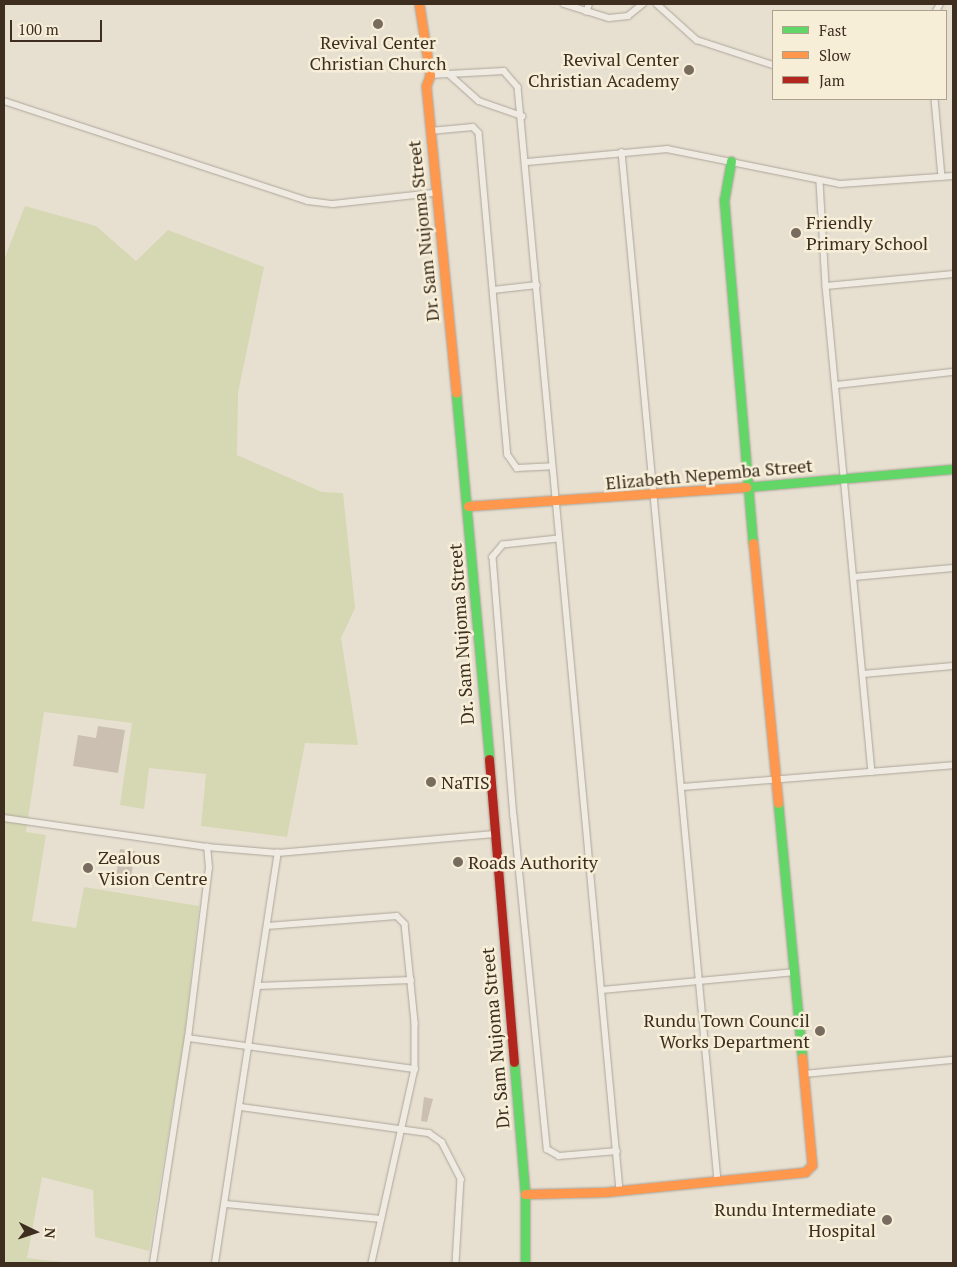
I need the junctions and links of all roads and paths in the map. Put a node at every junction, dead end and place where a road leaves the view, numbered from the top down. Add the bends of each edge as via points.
1 (419, 4) edge
2 (564, 4) edge
3 (589, 4) edge
4 (644, 4) edge
5 (657, 4) edge
6 (586, 12) junction
7 (772, 65) edge
8 (449, 74) junction
9 (430, 75) junction
10 (934, 100) edge
11 (4, 101) edge
12 (522, 116) junction
13 (430, 131) junction
14 (622, 152) junction
15 (731, 161) junction
16 (527, 162) junction
17 (953, 176) edge
18 (942, 177) junction
19 (820, 182) junction
20 (436, 193) junction
21 (953, 274) edge
22 (537, 285) junction
23 (826, 286) junction
24 (493, 290) junction
25 (953, 372) edge
26 (837, 385) junction
27 (552, 466) junction
28 (953, 469) edge
29 (846, 478) junction
30 (751, 487) junction
31 (655, 495) junction
32 (555, 502) junction
33 (468, 506) junction
34 (558, 539) junction
35 (953, 568) edge
36 (854, 577) junction
37 (953, 666) edge
38 (863, 674) junction
39 (953, 766) edge
40 (872, 772) junction
41 (776, 779) junction
42 (682, 787) junction
43 (4, 818) edge
44 (494, 834) junction
45 (207, 847) junction
46 (278, 853) junction
47 (267, 926) junction
48 (794, 972) junction
49 (411, 980) junction
50 (699, 981) junction
51 (258, 986) junction
52 (602, 990) junction
53 (188, 1038) junction
54 (249, 1046) junction
55 (953, 1060) edge
56 (415, 1069) junction
57 (804, 1074) junction
58 (241, 1107) junction
59 (403, 1129) junction
60 (617, 1151) junction
61 (718, 1181) junction
62 (620, 1191) junction
63 (525, 1194) junction
64 (226, 1204) junction
65 (381, 1219) junction
66 (153, 1263) edge
67 (215, 1263) edge
68 (372, 1263) edge
69 (456, 1263) edge
70 (525, 1263) edge

1 - 9 street, Dr. Sam Nujoma Street
2 - 6 street
3 - 6 street
4 - 6 street via 628,16 617,18
5 - 7 street via 696,40
8 - 9 street
8 - 12 street via 479,101
8 - 12 street via 496,70 510,74 518,87
9 - 13 street, Dr. Sam Nujoma Street via 426,86
10 - 18 street
11 - 20 street via 308,201 333,204
12 - 16 street
13 - 20 street, Dr. Sam Nujoma Street
13 - 24 street via 473,127 479,133
14 - 15 street via 681,150
14 - 16 street
14 - 31 street
15 - 19 street
15 - 30 street via 724,200 734,343
16 - 22 street
17 - 18 street
18 - 19 street via 857,184
19 - 23 street
20 - 33 street, Dr. Sam Nujoma Street
21 - 23 street
22 - 24 street
22 - 27 street
23 - 26 street
24 - 27 street via 508,455 518,468
25 - 26 street
26 - 29 street
27 - 32 street
28 - 29 street, Elizabeth Nepemba Street
29 - 30 street, Elizabeth Nepemba Street
29 - 36 street
30 - 31 street, Elizabeth Nepemba Street
30 - 41 street
31 - 32 street, Elizabeth Nepemba Street
31 - 42 street
32 - 33 street, Elizabeth Nepemba Street
32 - 34 street
33 - 44 street, Dr. Sam Nujoma Street
34 - 52 street
34 - 60 street via 503,545 493,557 514,816 547,1149 559,1156
35 - 36 street
36 - 38 street
37 - 38 street
38 - 40 street
39 - 40 street
40 - 41 street
41 - 42 street
41 - 48 street
42 - 50 street
43 - 45 street
44 - 46 street
44 - 63 street, Dr. Sam Nujoma Street
45 - 46 street
45 - 53 street via 208,877
46 - 47 street
47 - 49 street via 397,916 405,924
47 - 51 street
48 - 50 street
48 - 57 street
49 - 51 street
49 - 56 street
50 - 52 street
50 - 61 street
51 - 54 street
52 - 60 street
53 - 54 street
53 - 66 street
54 - 56 street
54 - 58 street
55 - 57 street
56 - 59 street
57 - 61 street via 810,1170
58 - 59 street
58 - 64 street
59 - 65 street
59 - 69 street via 429,1133 442,1142 458,1168 461,1199
60 - 62 street
61 - 62 street
62 - 63 street
63 - 70 street, Dr. Sam Nujoma Street
64 - 65 street
64 - 67 street
65 - 68 street

